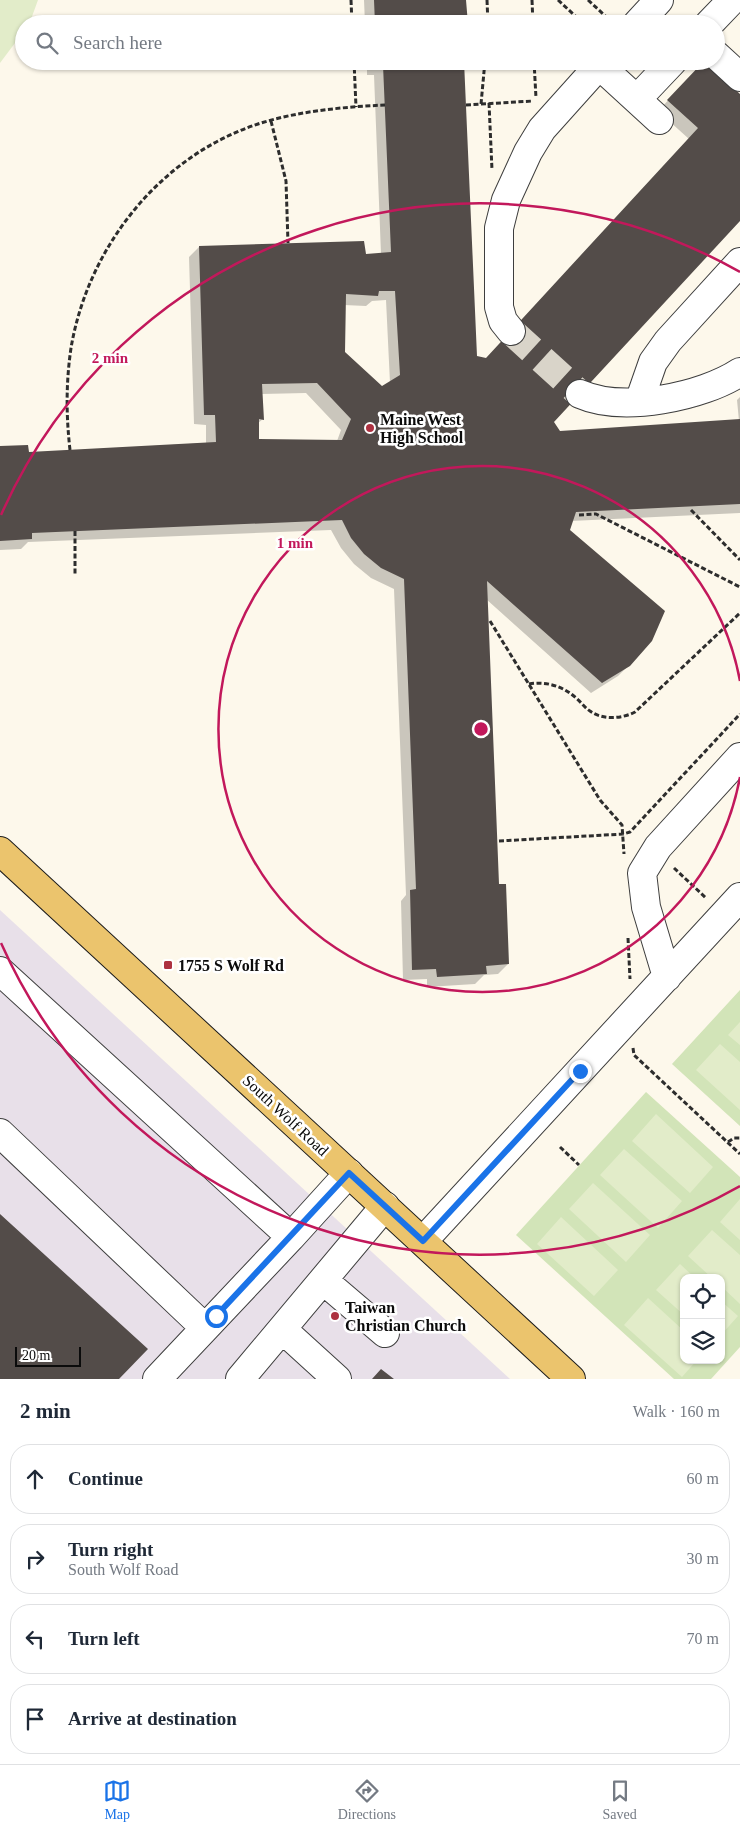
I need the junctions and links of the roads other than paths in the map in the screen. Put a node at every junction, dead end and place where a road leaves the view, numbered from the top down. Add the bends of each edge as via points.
1 (658, 0) edge
2 (732, 0) edge
3 (645, 15) edge
4 (718, 15) edge
5 (595, 70) edge
6 (608, 70) edge
7 (664, 70) edge
8 (637, 99) junction
9 (659, 120) dead end
10 (740, 262) edge
11 (511, 331) tunnel mouth
12 (740, 372) edge
13 (580, 394) tunnel mouth
14 (639, 402) junction
15 (740, 757) edge
16 (0, 851) edge
17 (740, 897) edge
18 (0, 971) edge
19 (667, 977) junction
20 (0, 1133) edge
21 (349, 1173) junction
22 (385, 1206) junction
23 (290, 1237) junction
24 (423, 1241) junction
25 (323, 1280) junction
26 (205, 1328) junction
27 (282, 1329) junction
28 (385, 1333) dead end
29 (243, 1378) edge
30 (158, 1379) edge
31 (337, 1379) edge
32 (571, 1379) edge

1 - 3 lane
2 - 4 lane
5 - 11 lane via 542,129 506,200 499,228 499,306
6 - 8 lane
7 - 8 lane
8 - 9 lane
10 - 14 lane via 668,341 653,362
12 - 14 lane via 704,390
13 - 14 lane via 593,399
15 - 19 lane via 658,847 642,873 646,907
16 - 21 main road, South Wolf Road
17 - 19 lane
18 - 23 lane
19 - 24 lane
20 - 26 lane
21 - 22 main road, South Wolf Road
21 - 23 lane
22 - 24 main road, South Wolf Road
22 - 25 lane
23 - 26 lane
24 - 32 main road, South Wolf Road
25 - 27 lane
25 - 28 lane
26 - 30 lane
27 - 29 lane
27 - 31 lane

